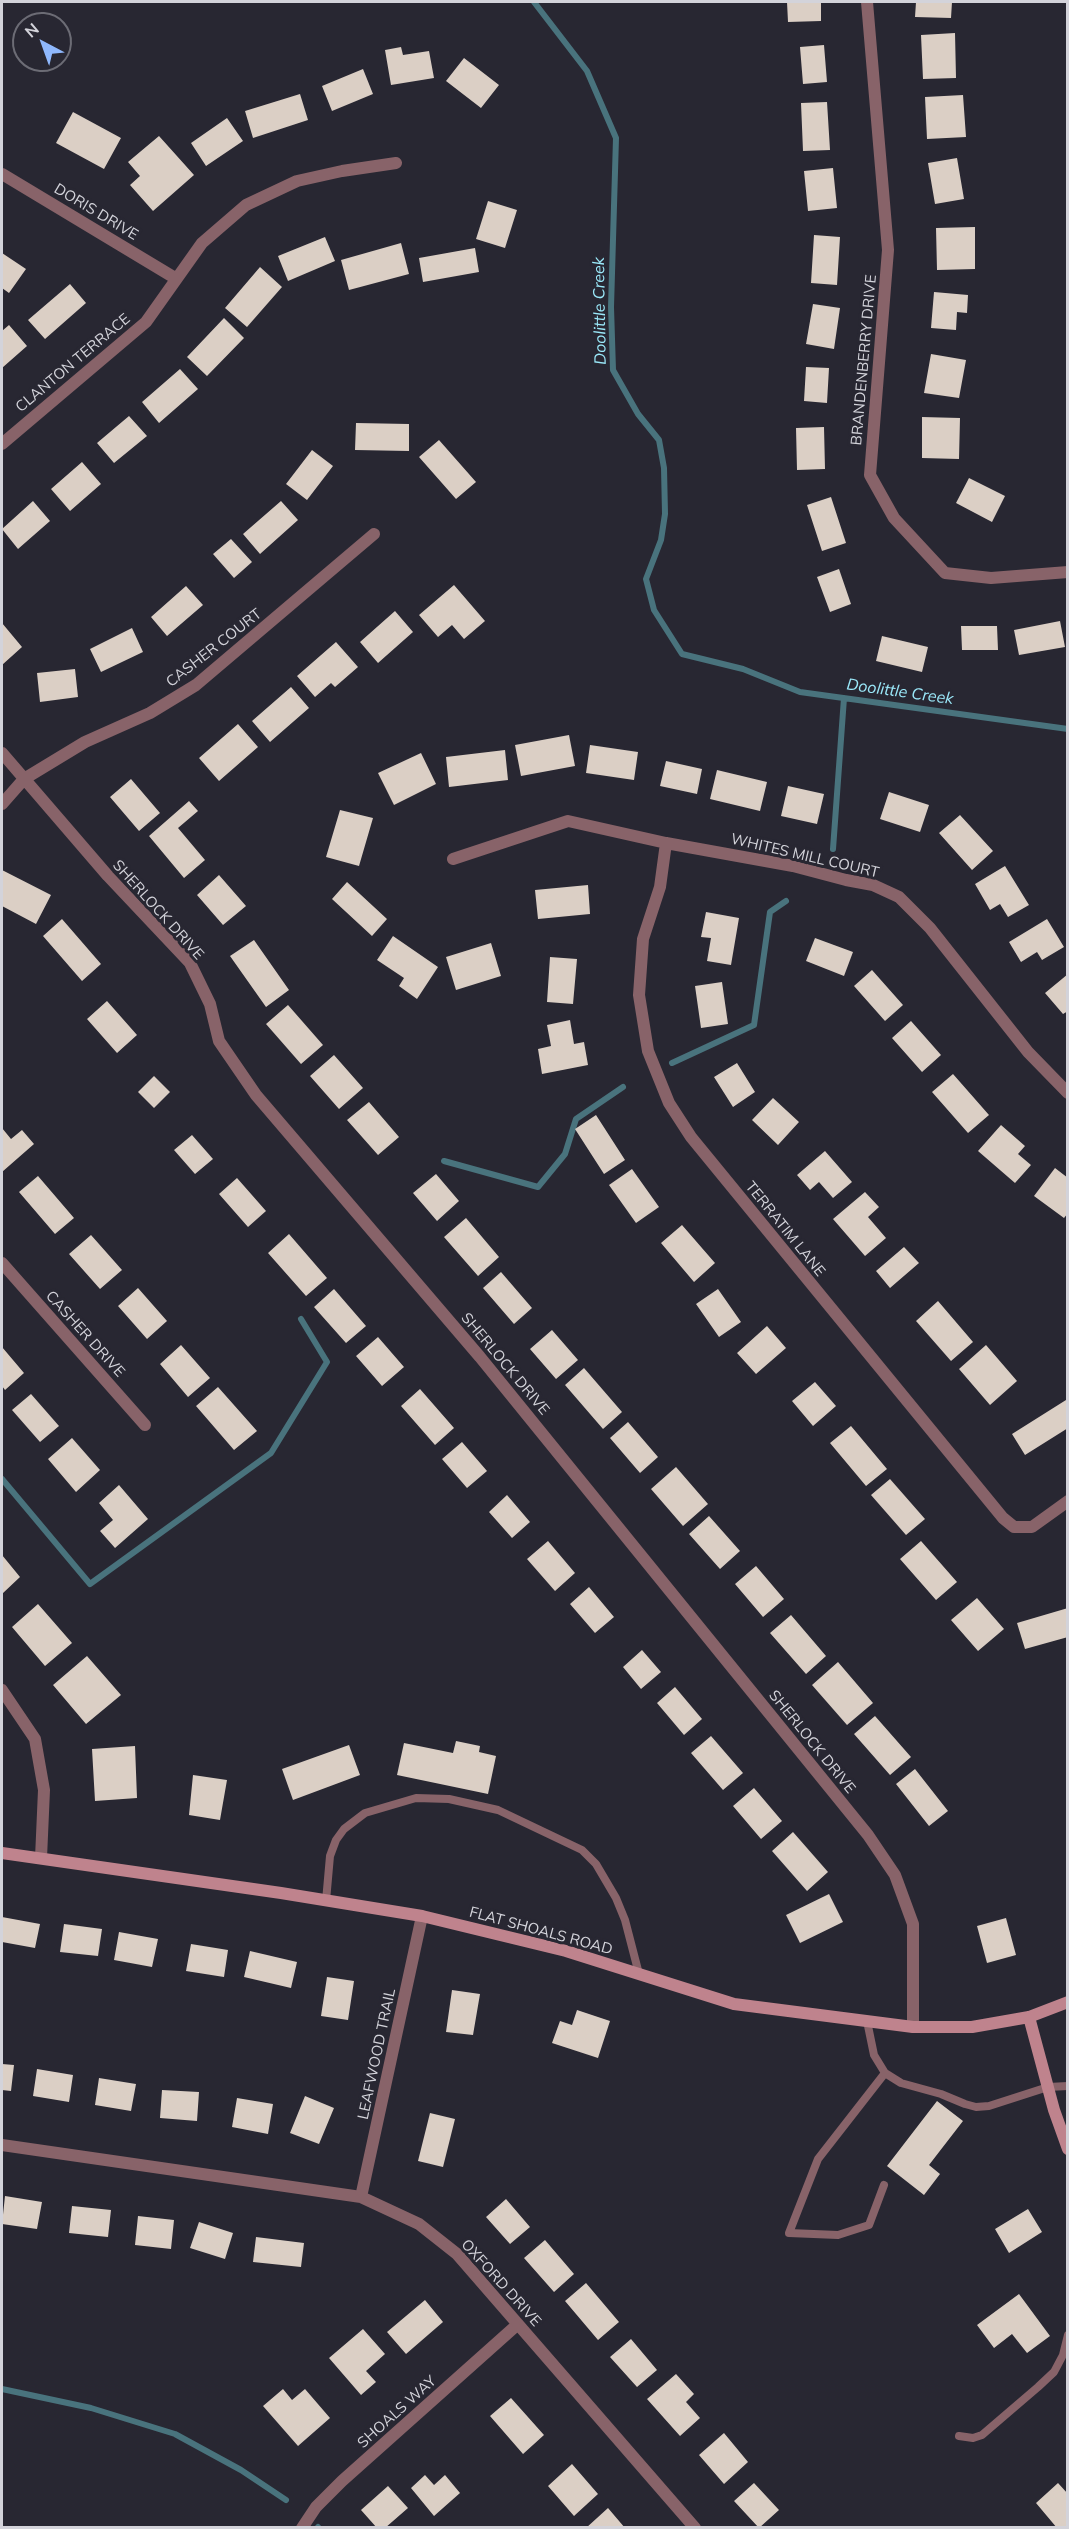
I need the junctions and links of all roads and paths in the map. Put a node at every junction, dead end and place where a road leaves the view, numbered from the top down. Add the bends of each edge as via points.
1 (867, 2) edge
2 (396, 163) dead end
3 (2, 174) edge
4 (175, 278) junction
5 (2, 444) edge
6 (374, 534) dead end
7 (1068, 572) edge
8 (2, 753) edge
9 (24, 780) junction
10 (2, 804) edge
11 (666, 843) junction
12 (453, 859) dead end
13 (1068, 1093) edge
14 (2, 1263) edge
15 (145, 1425) dead end
16 (1068, 1501) edge
17 (2, 1690) edge
18 (2, 1853) edge
19 (41, 1858) junction
20 (326, 1901) junction
21 (422, 1916) junction
22 (639, 1974) junction
23 (1068, 2002) edge
24 (1029, 2017) junction
25 (867, 2021) junction
26 (913, 2027) junction
27 (885, 2073) junction
28 (1068, 2086) edge
29 (1048, 2087) junction
30 (2, 2145) edge
31 (1068, 2149) edge
32 (884, 2185) dead end
33 (361, 2198) junction
34 (518, 2324) junction
35 (1068, 2335) edge
36 (959, 2436) dead end
37 (302, 2528) edge
38 (694, 2528) edge

1 - 7 street, BRANDENBERRY DRIVE via 888,250 870,475 894,518 945,573 991,578
2 - 4 street, CLANTON TERRACE via 297,181 246,205 202,243
3 - 4 street, DORIS DRIVE
4 - 5 street, CLANTON TERRACE via 146,322
6 - 9 street, CASHER COURT via 196,685 150,714 85,742
8 - 9 street, SHERLOCK DRIVE
9 - 10 street
9 - 26 street, SHERLOCK DRIVE via 190,963 210,1004 219,1041 256,1095 518,1402 868,1835 895,1875 913,1924
11 - 12 street, WHITES MILL COURT via 568,821
11 - 13 street, WHITES MILL COURT via 794,866 873,885 899,897 930,928 1034,1059
11 - 16 street, TERRATIM LANE via 660,886 643,939 639,995 648,1051 669,1103 691,1137 1002,1518 1014,1527 1032,1527
14 - 15 street, CASHER DRIVE
17 - 19 street via 35,1739 44,1790
18 - 19 main road, FLAT SHOALS ROAD
19 - 20 main road, FLAT SHOALS ROAD
20 - 21 main road, FLAT SHOALS ROAD
20 - 22 lane via 330,1856 336,1840 365,1814 416,1798 449,1799 498,1810 582,1850 596,1864 625,1920
21 - 22 main road, FLAT SHOALS ROAD via 566,1951
21 - 33 street, LEAFWOOD TRAIL
22 - 25 main road, FLAT SHOALS ROAD via 734,2004
23 - 24 main road, FLAT SHOALS ROAD
24 - 26 main road, FLAT SHOALS ROAD via 972,2027
24 - 29 main road
25 - 26 main road, FLAT SHOALS ROAD
25 - 27 lane via 874,2055
27 - 29 lane via 901,2083 976,2107
27 - 32 lane via 818,2159 789,2233 838,2235 869,2225
28 - 29 lane
29 - 31 main road
30 - 33 street, OXFORD DRIVE
33 - 34 street, OXFORD DRIVE via 419,2224 458,2254
34 - 37 street, SHOALS WAY via 342,2481
34 - 38 street, OXFORD DRIVE
35 - 36 lane via 1054,2372 1038,2387 982,2435

